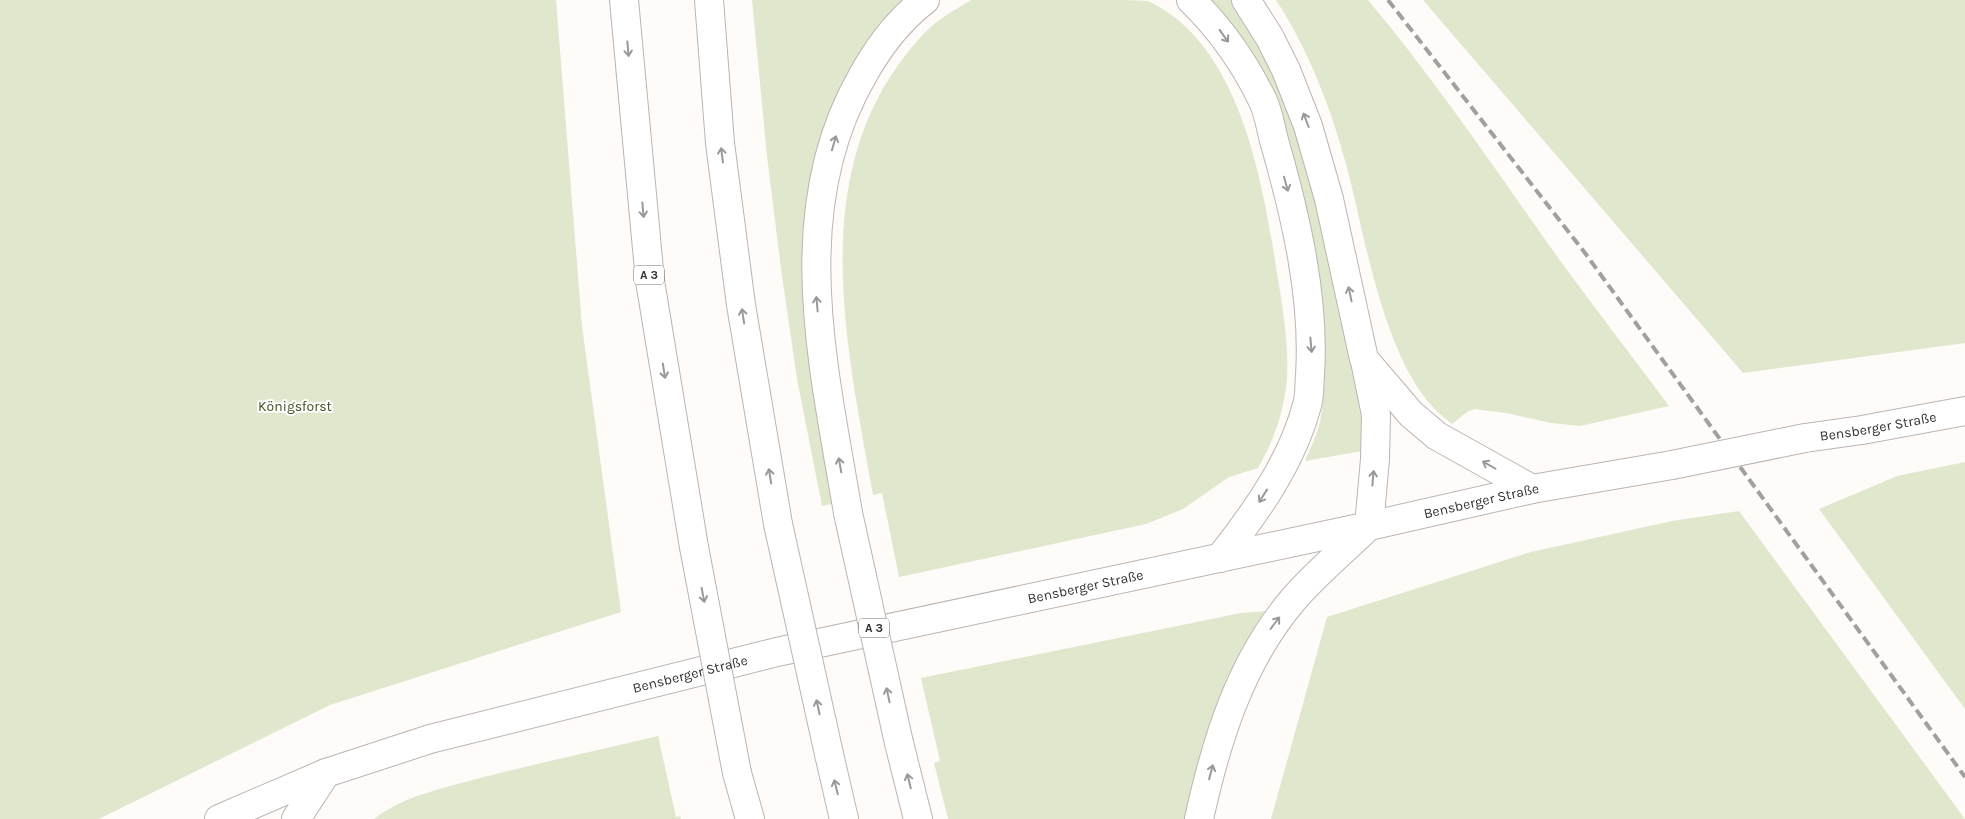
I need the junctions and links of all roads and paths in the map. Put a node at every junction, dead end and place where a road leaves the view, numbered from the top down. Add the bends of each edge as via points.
1 (624, 0) edge
2 (709, 0) edge
3 (925, 0) edge
4 (1191, 0) edge
5 (1246, 0) edge
6 (1364, 359) junction
7 (1965, 411) edge
8 (1532, 489) junction
9 (1368, 526) junction
10 (1220, 558) junction
11 (737, 773) junction
12 (326, 774) junction
13 (219, 819) edge
14 (296, 819) edge
15 (739, 819) edge
16 (750, 819) edge
17 (844, 819) edge
18 (918, 819) edge
19 (1199, 819) edge

1 -> 11 main road, A 3, bridge via 650,281 694,547
17 -> 2 main road, bridge via 778,524 742,305 720,143
18 -> 3 main road, A 3, bridge via 848,513 821,352 815,285 820,202 838,128 871,60 910,11
4 -> 10 main road via 1214,22 1235,50 1263,102 1292,202 1306,288 1311,352 1308,403 1294,446 1245,526
6 -> 5 main road via 1329,199 1308,126 1286,70
8 -> 6 main road via 1437,436 1411,414
9 -> 6 main road via 1376,415
7 - 8 main road, Bensberger Straße, bridge
8 - 9 main road, Bensberger Straße
9 - 10 main road, Bensberger Straße
19 -> 9 main road via 1233,700 1270,629 1293,599
10 - 12 main road, Bensberger Straße via 768,654 430,739
11 - 15 main road
11 - 16 main road, A 3
12 - 13 main road, Bensberger Straße
12 - 14 main road

